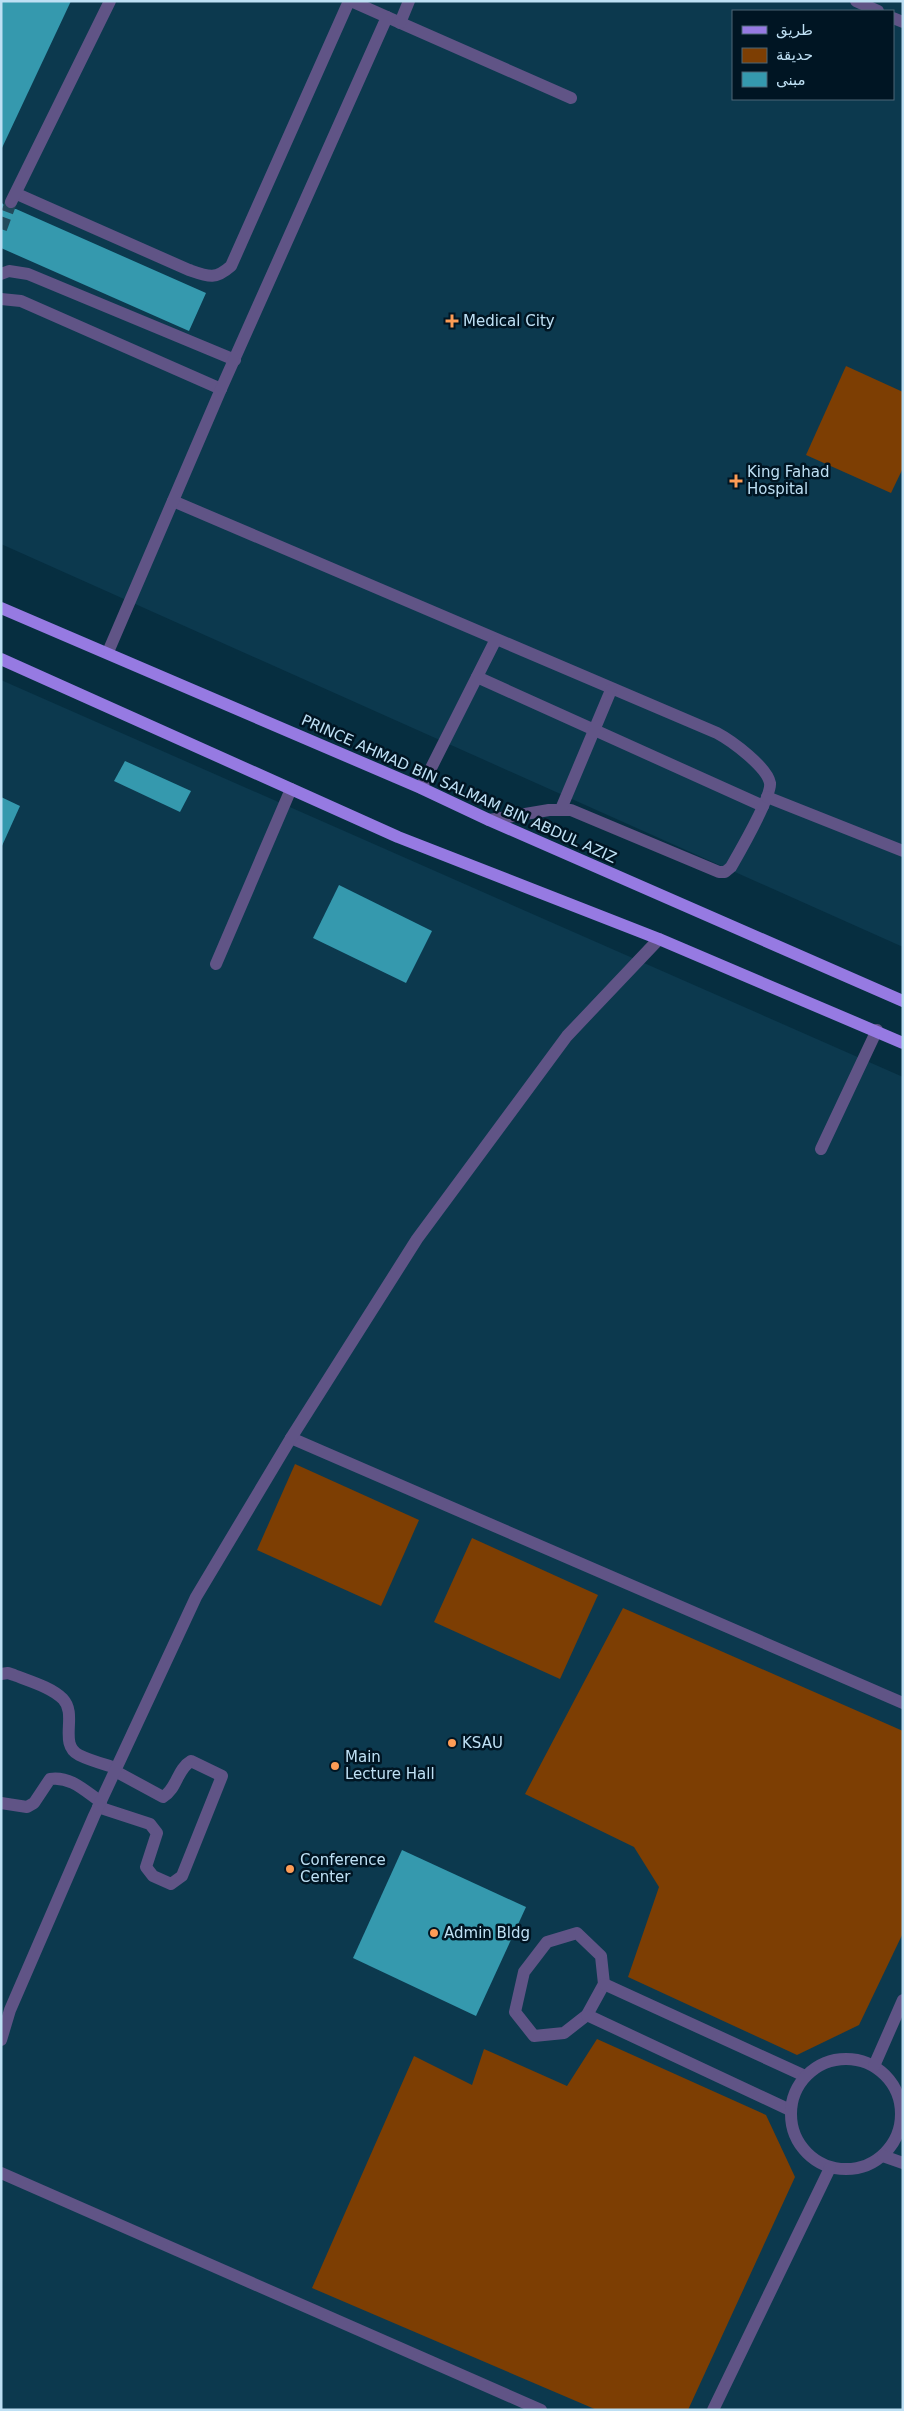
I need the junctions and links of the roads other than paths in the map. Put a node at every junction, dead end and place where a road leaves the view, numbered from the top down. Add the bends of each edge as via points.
1 (110, 1) edge
2 (350, 1) edge
3 (409, 1) edge
4 (856, 1) edge
5 (365, 4) edge
6 (876, 10) edge
7 (387, 17) junction
8 (400, 22) junction
9 (571, 98) dead end
10 (1, 260) edge
11 (5, 273) edge
12 (1, 299) edge
13 (234, 360) junction
14 (221, 388) junction
15 (173, 501) junction
16 (1, 608) edge
17 (496, 640) junction
18 (108, 652) junction
19 (1, 659) edge
20 (477, 677) junction
21 (611, 690) junction
22 (595, 728) junction
23 (421, 788) junction
24 (291, 789) junction
25 (765, 801) junction
26 (561, 809) junction
27 (489, 820) junction
28 (903, 851) edge
29 (659, 939) junction
30 (216, 964) dead end
31 (903, 1001) edge
32 (877, 1030) junction
33 (903, 1043) edge
34 (821, 1149) dead end
35 (291, 1438) junction
36 (1, 1674) edge
37 (903, 1703) edge
38 (116, 1770) junction
39 (1, 1803) edge
40 (99, 1804) junction
41 (604, 1984) junction
42 (903, 2000) edge
43 (588, 2015) junction
44 (1, 2040) edge
45 (874, 2066) junction
46 (804, 2076) junction
47 (790, 2110) junction
48 (902, 2112) edge
49 (883, 2156) junction
50 (903, 2163) edge
51 (830, 2168) junction
52 (1, 2173) edge
53 (541, 2410) edge
54 (713, 2410) edge

1 - 2 street via 14,198 208,276 220,275 231,266
2 - 5 street
3 - 8 street
4 - 6 street
5 - 7 street
7 - 8 street
7 - 13 street
8 - 9 street
10 - 11 street
11 - 13 street via 28,274
12 - 14 street via 21,301
13 - 14 street
14 - 15 street
15 - 17 street
15 - 18 street
16 - 18 main road, PRINCE AHMAD BIN SALMAM BIN ABDUL AZIZ
17 - 20 street
17 - 21 street
18 - 23 main road, PRINCE AHMAD BIN SALMAM BIN ABDUL AZIZ
19 - 24 main road
20 - 22 street
20 - 23 street
21 - 22 street
21 - 25 street via 734,743 766,774 770,789
22 - 25 street
22 - 26 street
23 - 27 main road, PRINCE AHMAD BIN SALMAM BIN ABDUL AZIZ
24 - 29 main road via 398,837
24 - 30 street
25 - 26 street via 731,867 725,872 571,810
25 - 28 street
26 - 27 street
27 - 31 main road, PRINCE AHMAD BIN SALMAM BIN ABDUL AZIZ
29 - 32 main road
29 - 35 street via 567,1036 526,1090 417,1238
32 - 33 main road
32 - 34 street
35 - 37 street
35 - 38 street via 196,1598
36 - 38 street via 14,1675 63,1699 70,1716 68,1737 73,1751
38 - 40 street
38 - 40 street via 163,1797 190,1761 222,1776 182,1876 171,1884 149,1872 146,1867 157,1833 150,1824
39 - 40 street via 27,1807 34,1803 50,1779 60,1778 69,1780
40 - 44 street via 10,2010
41 - 43 street
41 - 43 street via 601,1956 577,1933 547,1942 524,1972 515,2012 534,2036 564,2033
41 - 46 street
42 - 45 street
43 - 47 street
45 - 46 street via 856,2059 837,2059 819,2064
45 - 48 street via 888,2077 898,2093
46 - 47 street via 794,2092
47 - 51 street via 792,2129 800,2146 813,2159
48 - 49 street via 894,2144
49 - 50 street
49 - 51 street via 867,2166 849,2170
51 - 54 street
52 - 53 street

